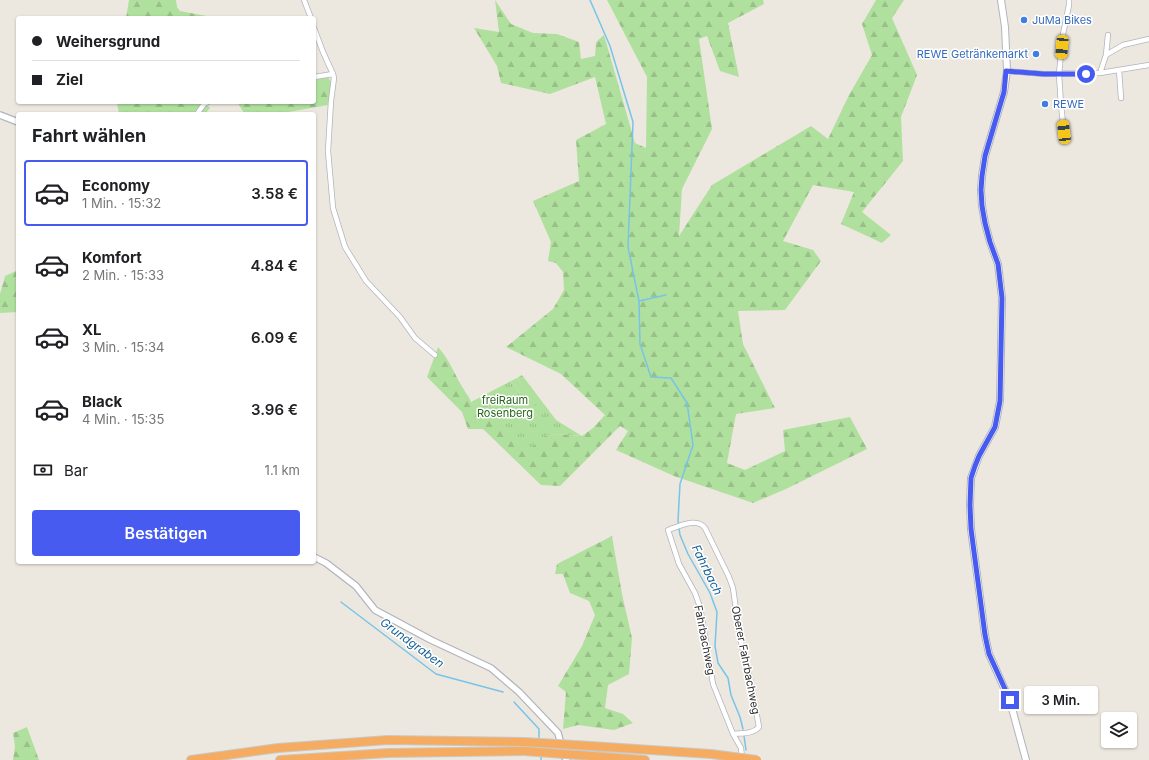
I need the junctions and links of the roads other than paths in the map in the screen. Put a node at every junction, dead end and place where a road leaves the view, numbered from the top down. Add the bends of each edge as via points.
1 (304, 0) edge
2 (1001, 0) edge
3 (1069, 0) edge
4 (309, 16) edge
5 (316, 33) edge
6 (1108, 35) dead end
7 (1149, 39) edge
8 (1106, 55) junction
9 (1149, 65) edge
10 (1119, 70) junction
11 (1006, 71) junction
12 (1100, 73) junction
13 (333, 74) junction
14 (1059, 74) junction
15 (316, 77) edge
16 (1121, 98) dead end
17 (0, 115) edge
18 (16, 121) edge
19 (1064, 132) dead end
20 (435, 355) dead end
21 (702, 524) joint
22 (316, 558) edge
23 (734, 734) junction
24 (191, 760) edge
25 (280, 760) edge
26 (567, 760) edge
27 (645, 760) edge
28 (742, 760) edge
29 (758, 760) edge
30 (1026, 760) edge

1 - 4 street
2 - 11 main road via 1005,27
3 - 14 street
5 - 13 street
6 - 8 street
7 - 8 street via 1123,45
8 - 12 street
9 - 10 street
10 - 12 street
10 - 16 street
11 - 14 street
11 - 30 main road via 1004,92 985,156 981,190 985,223 998,264 1002,298 1000,401 995,427 973,472 970,505 971,529 989,654 1010,700
12 - 14 street
13 - 15 street
13 - 20 street via 328,151 333,208 344,247 366,281 400,317 415,338
14 - 19 street
17 - 18 street
21 - 23 street, Oberer Fahrbachweg via 733,588 740,638 759,727 752,732
21 - 23 street, Fahrbachweg via 695,522 668,530 679,564 700,607 713,684
22 - 26 street via 356,586 375,610 491,668 519,692 558,733
23 - 28 street, Fahrbachweg via 741,748
24 - 29 highway, bridge via 278,748 388,740 524,742 710,754
25 - 27 highway, bridge via 388,753 524,751

